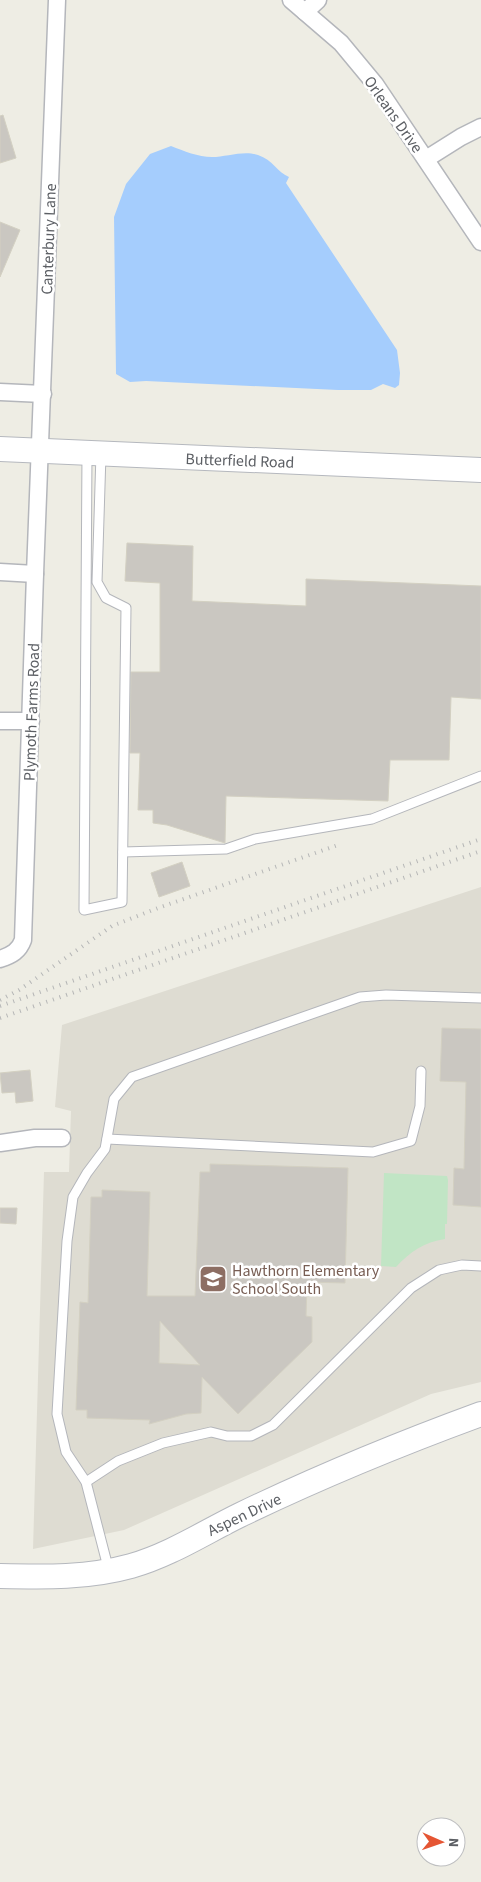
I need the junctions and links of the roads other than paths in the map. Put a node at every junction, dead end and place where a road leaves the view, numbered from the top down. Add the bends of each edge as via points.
1 (57, 0) edge
2 (291, 0) edge
3 (318, 0) edge
4 (305, 12) junction
5 (481, 127) edge
6 (426, 159) junction
7 (481, 242) edge
8 (0, 392) edge
9 (43, 394) junction
10 (0, 449) edge
11 (41, 452) junction
12 (94, 454) junction
13 (481, 470) edge
14 (0, 572) edge
15 (35, 574) junction
16 (0, 721) edge
17 (31, 721) junction
18 (481, 776) edge
19 (123, 852) junction
20 (0, 959) edge
21 (481, 998) edge
22 (421, 1071) dead end
23 (62, 1138) dead end
24 (107, 1139) junction
25 (0, 1143) edge
26 (481, 1266) edge
27 (481, 1414) edge
28 (86, 1482) junction
29 (109, 1571) junction
30 (0, 1576) edge

1 - 9 street, Canterbury Lane
2 - 4 street, Orleans Drive
3 - 4 street
4 - 6 street, Orleans Drive via 353,57
5 - 6 street
6 - 7 street, Orleans Drive
8 - 9 street
9 - 11 street, Canterbury Lane
10 - 11 street, Butterfield Road
11 - 12 street, Butterfield Road
11 - 15 street, Plymoth Farms Road
12 - 13 street, Butterfield Road
12 - 19 lane via 97,582 106,598 126,608
12 - 19 lane via 84,910 122,902
14 - 15 street
15 - 17 street, Plymoth Farms Road
16 - 17 street
17 - 20 street, Plymoth Farms Road via 23,940 20,948
18 - 19 lane via 372,819 255,839 226,849
21 - 24 lane via 360,997 132,1077 114,1099
22 - 24 lane via 420,1106 411,1141 373,1152
23 - 25 street
24 - 28 lane via 106,1149 87,1172 73,1197 67,1250 57,1414 66,1452
26 - 28 lane via 462,1265 439,1270 411,1288 273,1425 251,1436 211,1432 164,1443 118,1461
27 - 29 street, Aspen Drive via 360,1460 155,1558
28 - 29 lane
29 - 30 street, Aspen Drive via 49,1578

